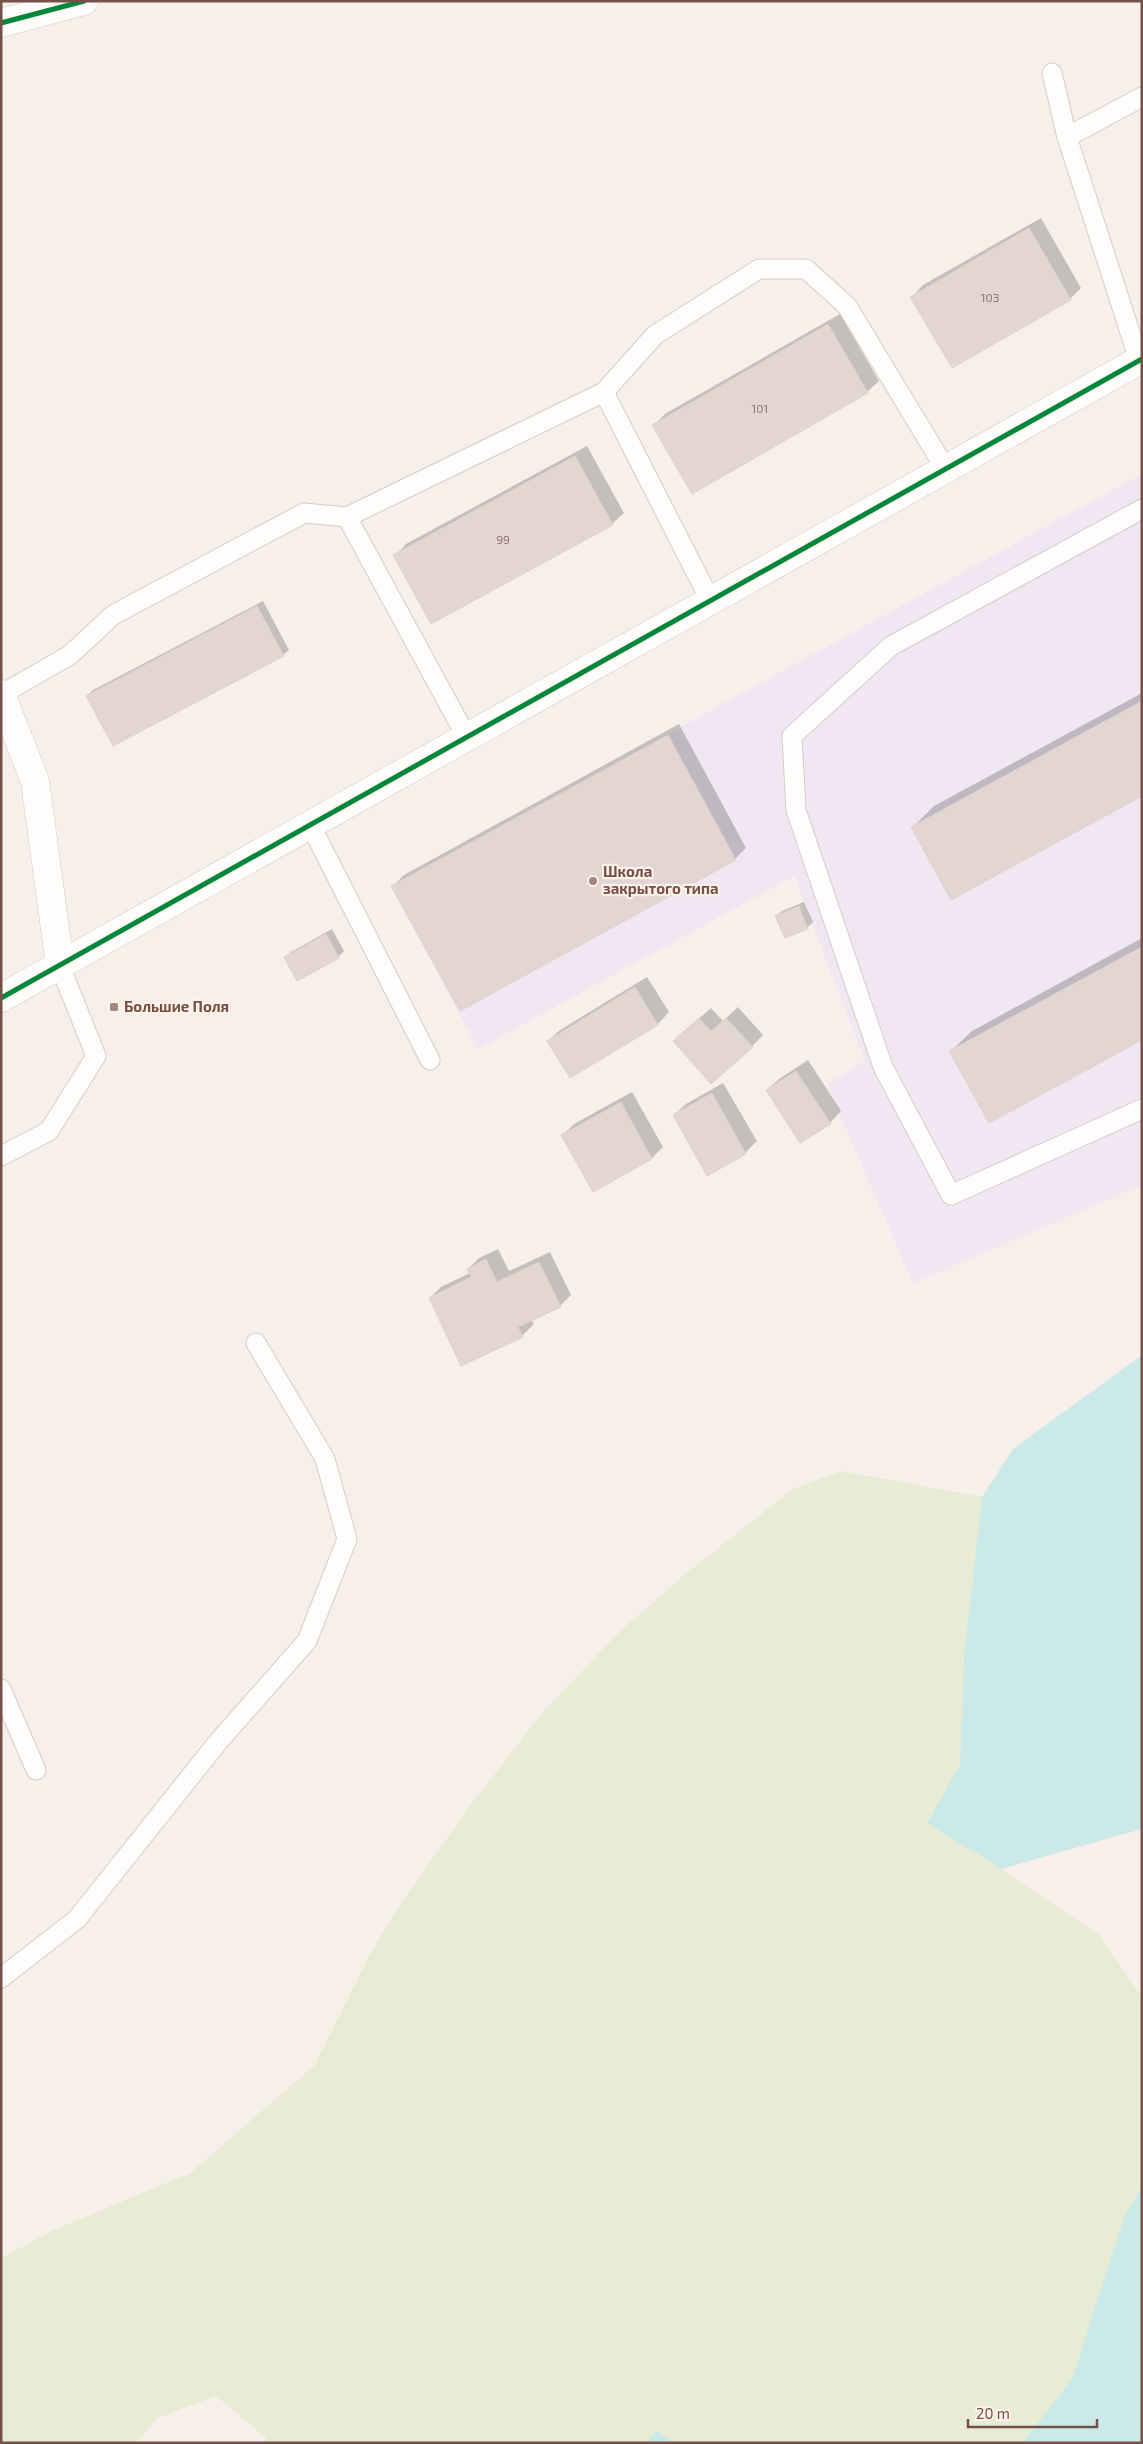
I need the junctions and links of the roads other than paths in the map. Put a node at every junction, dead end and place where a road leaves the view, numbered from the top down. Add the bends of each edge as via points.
1 (84, 1) edge
2 (1, 22) edge
3 (1052, 73) dead end
4 (1142, 97) edge
5 (1067, 137) junction
6 (1140, 360) edge
7 (604, 392) junction
8 (945, 468) junction
9 (1142, 509) edge
10 (347, 517) junction
11 (710, 600) junction
12 (2, 694) edge
13 (466, 736) junction
14 (310, 824) junction
15 (60, 966) junction
16 (1, 998) edge
17 (430, 1060) dead end
18 (1142, 1109) edge
19 (1, 1156) edge
20 (256, 1343) dead end
21 (1, 1689) edge
22 (36, 1770) dead end
23 (1, 1978) edge

1 - 2 street
3 - 5 lane
4 - 5 lane
5 - 6 lane
6 - 8 street
7 - 8 lane via 655,335 759,269 806,269 847,306
7 - 10 lane
7 - 11 lane
8 - 11 street
9 - 18 lane via 891,646 792,736 796,810 883,1067 951,1195
10 - 12 lane via 304,513 113,616 70,655
10 - 13 lane
11 - 13 street
12 - 15 street via 36,781
13 - 14 street
14 - 15 street
14 - 17 lane
15 - 16 street
15 - 19 lane via 96,1056 49,1132
20 - 23 lane via 325,1459 347,1539 307,1642 218,1742 77,1919
21 - 22 lane

